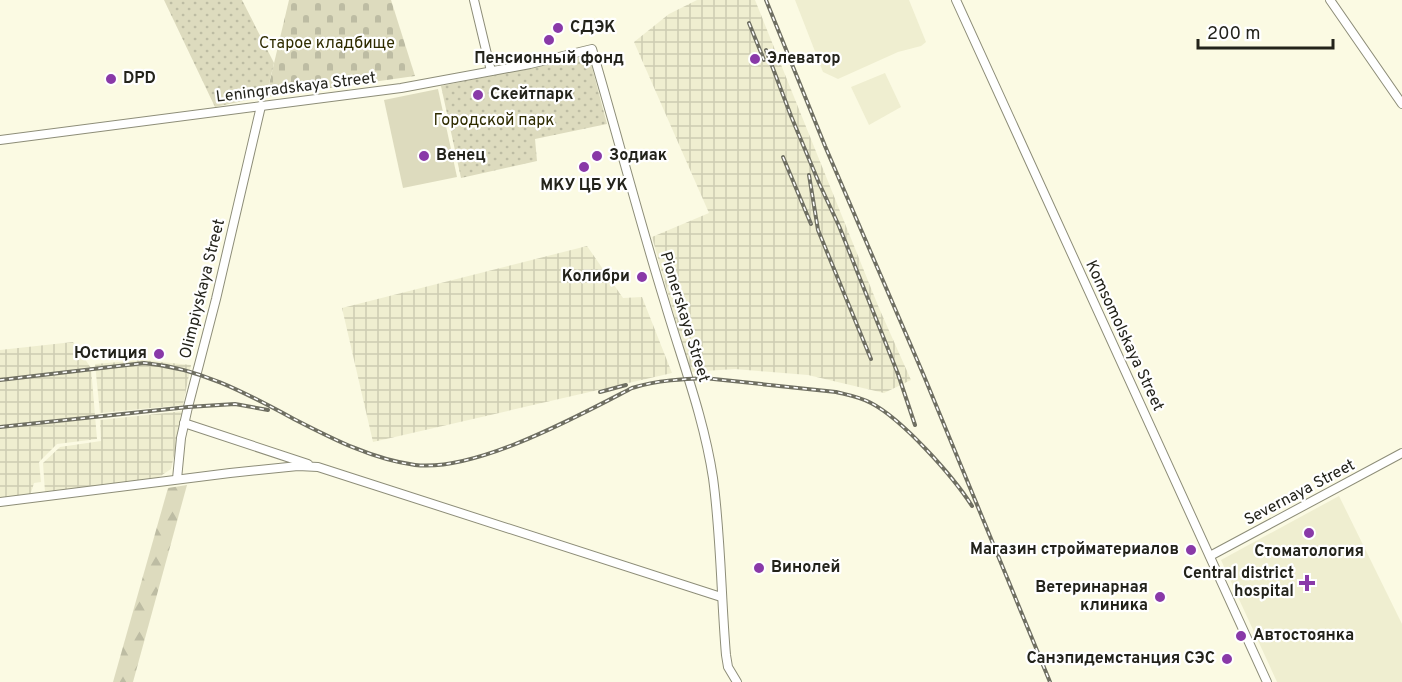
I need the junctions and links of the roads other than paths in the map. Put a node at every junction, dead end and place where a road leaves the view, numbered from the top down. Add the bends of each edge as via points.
1 (474, 0) edge
2 (956, 0) edge
3 (1330, 0) edge
4 (592, 49) joint
5 (491, 70) junction
6 (1402, 104) edge
7 (261, 106) junction
8 (0, 140) edge
9 (184, 423) junction
10 (1402, 453) edge
11 (318, 467) junction
12 (177, 479) junction
13 (0, 502) edge
14 (1210, 556) junction
15 (720, 597) junction
16 (737, 682) edge
17 (1268, 682) edge

1 - 5 street
2 - 14 street, Komsomolskaya Street
3 - 6 street
4 - 5 street, Leningradskaya Street
4 - 15 street, Pionerskaya Street via 704,433 713,478
5 - 7 street, Leningradskaya Street via 422,84
7 - 8 street, Leningradskaya Street
7 - 9 street, Olimpiyskaya Street
9 - 11 street
9 - 12 street, Olimpiyskaya Street
10 - 14 street, Severnaya Street
11 - 12 street
11 - 15 street
12 - 13 street
14 - 17 street, Komsomolskaya Street
15 - 16 street, Pionerskaya Street via 728,667

